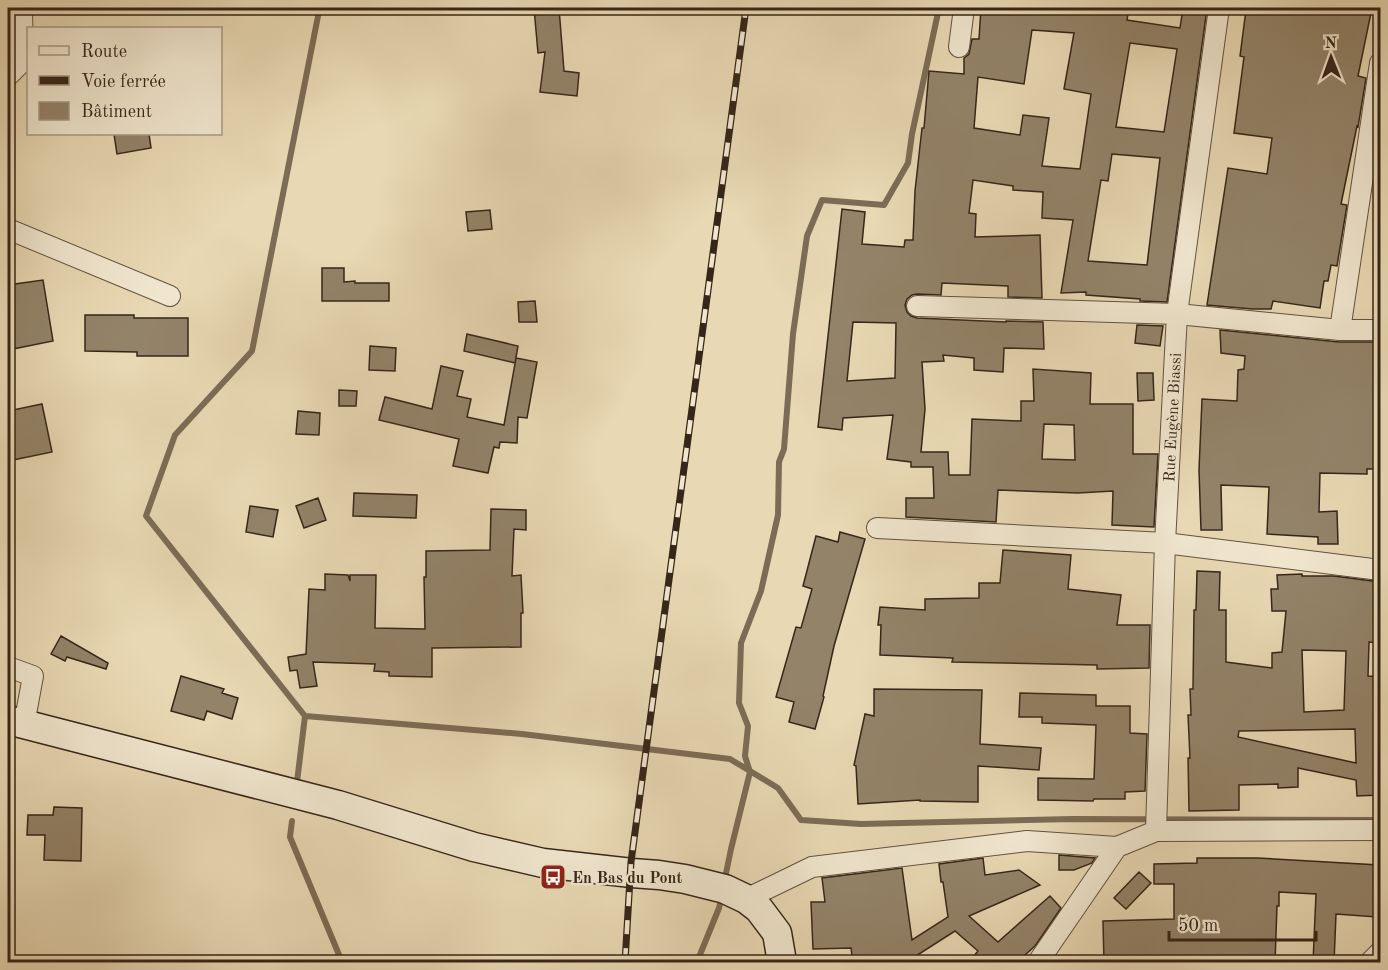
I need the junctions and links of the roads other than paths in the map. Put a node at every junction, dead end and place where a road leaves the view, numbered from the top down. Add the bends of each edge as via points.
1 (22, 8) edge
2 (964, 8) edge
3 (1219, 8) edge
4 (959, 47) dead end
5 (1380, 63) edge
6 (8, 76) edge
7 (8, 229) edge
8 (170, 296) dead end
9 (916, 306) dead end
10 (1177, 314) junction
11 (1340, 330) junction
12 (1380, 330) edge
13 (878, 528) dead end
14 (1165, 543) junction
15 (1380, 570) edge
16 (8, 668) edge
17 (16, 722) edge
18 (1380, 830) edge
19 (1156, 831) junction
20 (1117, 847) junction
21 (746, 899) junction
22 (1380, 952) edge
23 (782, 963) edge
24 (1038, 963) edge
25 (1370, 963) edge

1 - 6 street via 23,61
2 - 4 street
3 - 10 street, Rue Eugène Biassi
5 - 11 street
7 - 8 street
9 - 10 street
10 - 11 street
10 - 14 street, Rue Eugène Biassi
11 - 12 street
13 - 14 street
14 - 15 street
14 - 19 street, Rue Eugène Biassi
16 - 17 street via 33,676
17 - 21 street via 338,805 474,847 543,863 685,879
18 - 19 street
19 - 20 street
20 - 21 street via 1027,841 812,867
20 - 24 street
21 - 23 street via 777,933
22 - 25 street

